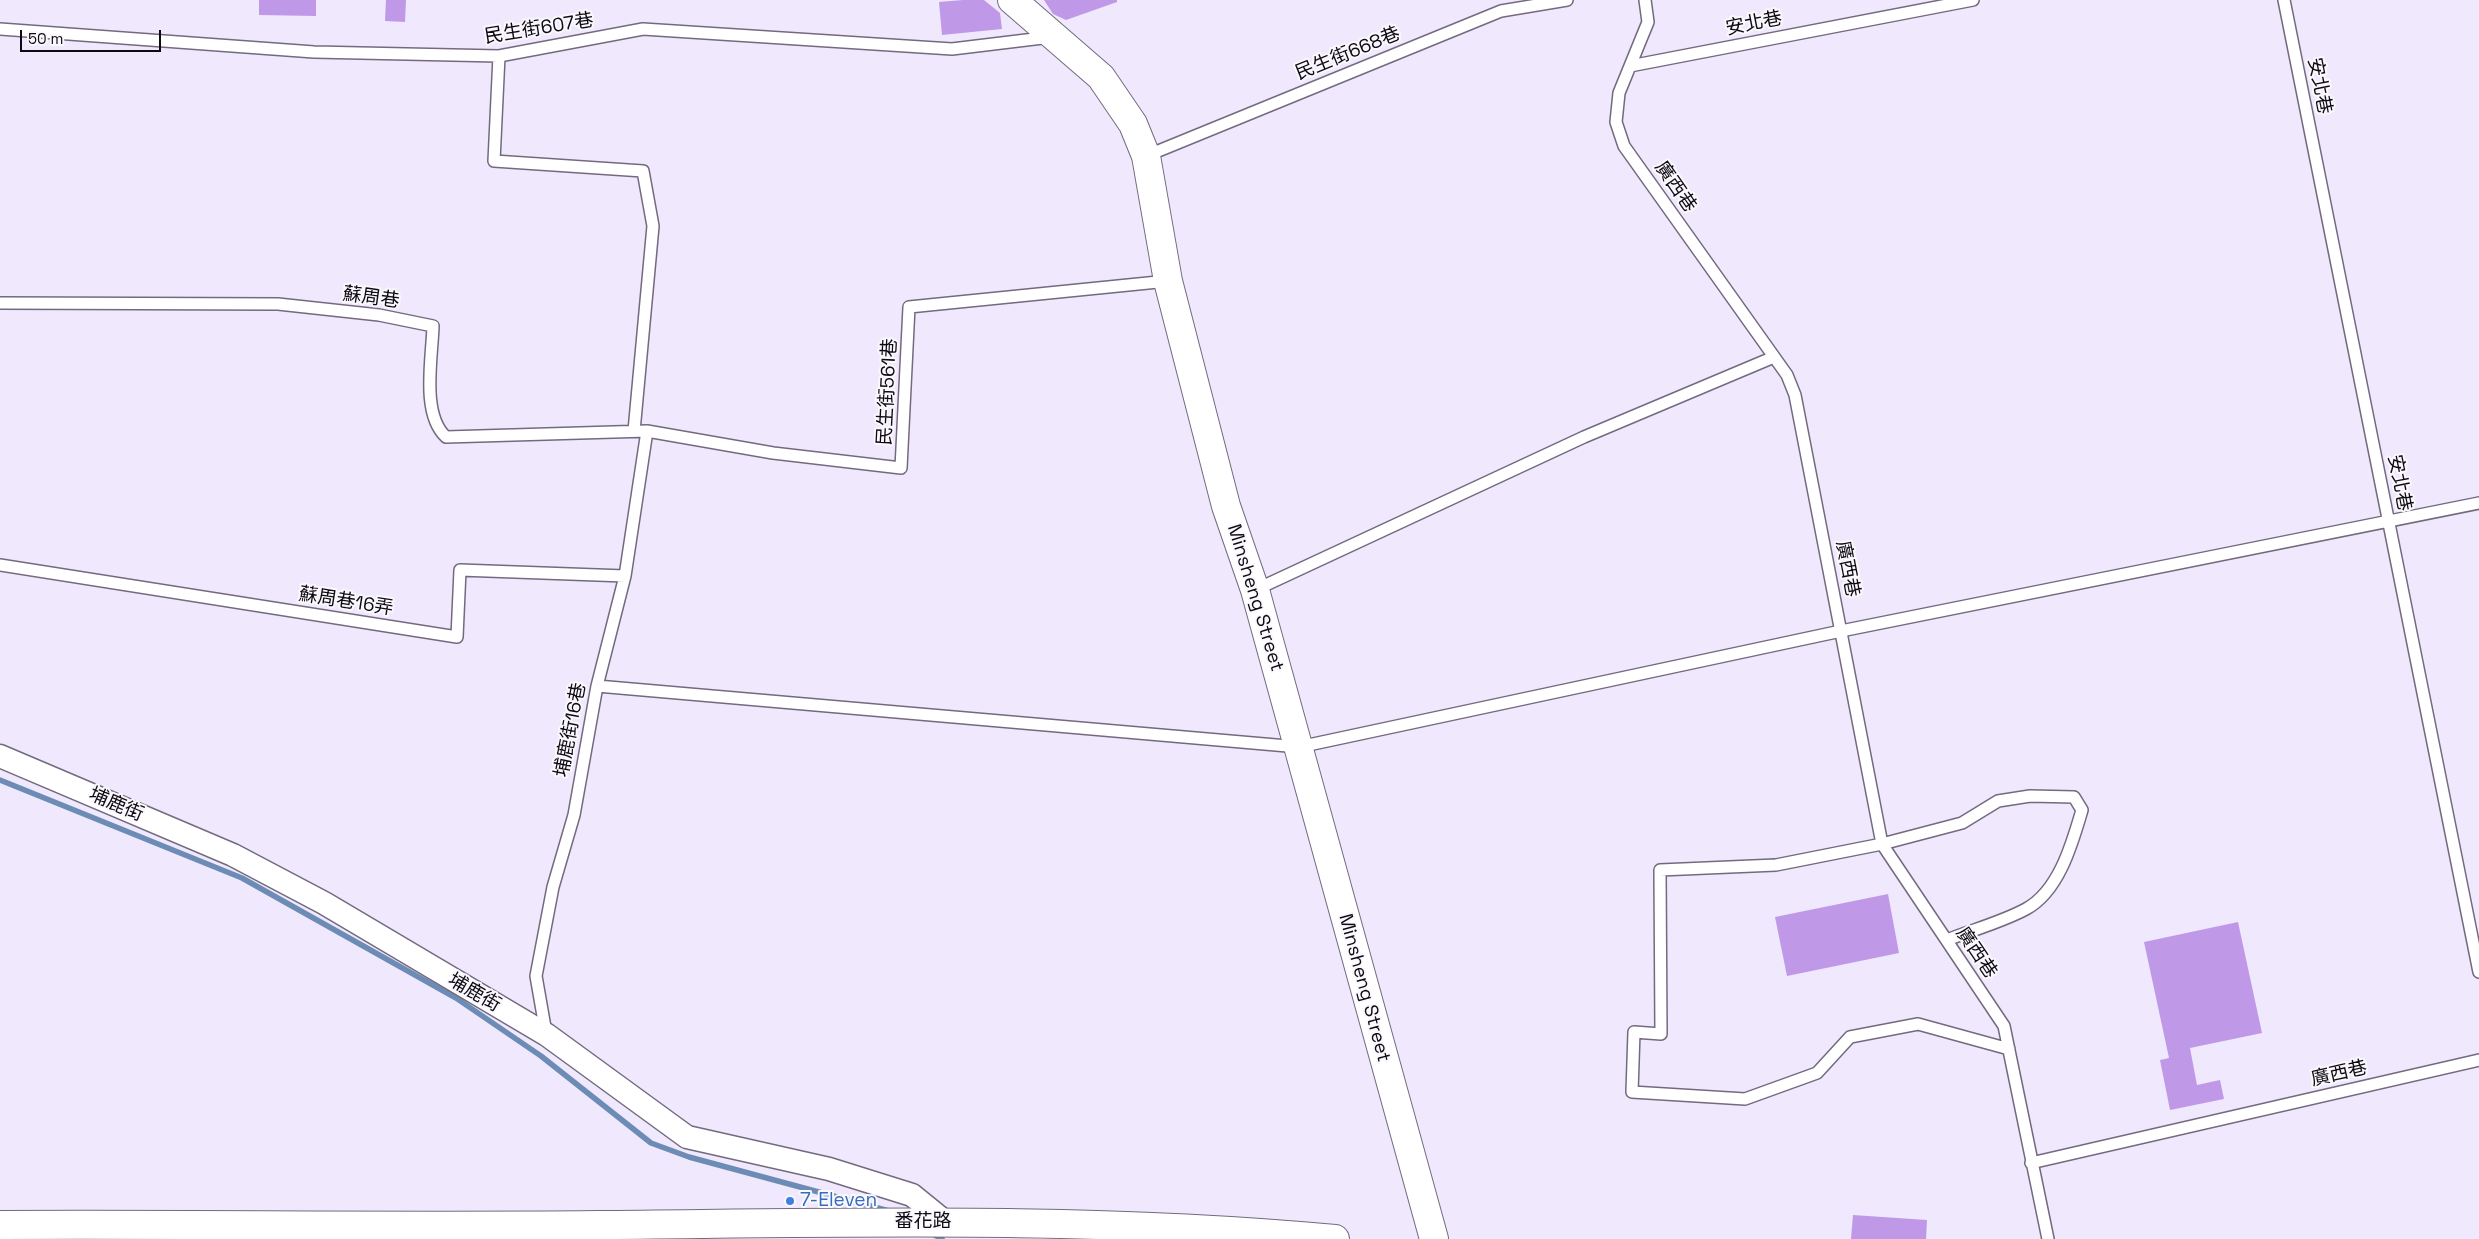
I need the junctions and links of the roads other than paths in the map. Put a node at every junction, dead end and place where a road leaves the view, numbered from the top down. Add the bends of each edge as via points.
1 (1012, 0) edge
2 (1567, 0) edge
3 (1645, 0) edge
4 (1973, 0) edge
5 (2284, 0) edge
6 (0, 29) edge
7 (1051, 36) junction
8 (499, 56) junction
9 (1630, 66) junction
10 (1146, 156) junction
11 (1168, 281) junction
12 (0, 303) edge
13 (1774, 357) junction
14 (648, 431) junction
15 (634, 432) junction
16 (2479, 503) edge
17 (2389, 522) junction
18 (0, 565) edge
19 (625, 576) junction
20 (1255, 590) junction
21 (1841, 631) junction
22 (597, 686) junction
23 (1299, 747) junction
24 (0, 756) edge
25 (1882, 844) junction
26 (1947, 940) junction
27 (2479, 972) edge
28 (546, 1035) junction
29 (2009, 1049) junction
30 (2479, 1060) edge
31 (2031, 1163) junction
32 (944, 1221) junction
33 (0, 1224) edge
34 (137, 1232) edge
35 (405, 1232) edge
36 (1335, 1239) edge
37 (1434, 1239) edge
38 (2048, 1239) edge

1 - 7 street, Minsheng Street
2 - 10 lane, 民生街668巷 via 1501,11
3 - 9 lane, 廣西巷 via 1648,22
4 - 9 lane, 安北巷
5 - 17 lane, 安北巷
6 - 8 lane, 民生街607巷 via 314,52
7 - 8 lane, 民生街607巷 via 952,49 643,29
7 - 10 street, Minsheng Street via 1101,78 1132,124
8 - 15 lane via 494,161 643,171 653,226
9 - 13 lane, 廣西巷 via 1619,93 1616,122 1624,146
10 - 11 street, Minsheng Street
11 - 14 lane, 民生街561巷 via 910,308 901,468 773,453
11 - 20 street, Minsheng Street via 1226,506
12 - 15 lane, 蘇周巷 via 278,304 379,315 433,326 430,408 438,429 446,436
13 - 20 lane via 1584,437
13 - 21 lane, 廣西巷 via 1795,394
14 - 15 lane, 民生街561巷
14 - 19 lane, 埔鹿街16巷
16 - 17 lane
17 - 21 lane
17 - 27 lane, 安北巷
18 - 19 lane, 蘇周巷16弄 via 457,637 460,570
19 - 22 lane, 埔鹿街16巷
20 - 23 street, Minsheng Street
21 - 23 lane
21 - 25 lane, 廣西巷
22 - 23 lane
22 - 28 lane, 埔鹿街16巷 via 574,815 553,887 536,976
23 - 37 street, Minsheng Street
24 - 28 street, 埔鹿街 via 233,855 324,903
25 - 26 lane, 廣西巷
25 - 26 lane via 1962,823 1998,801 2030,796 2074,798 2082,810 2072,843 2048,890 2027,909
25 - 29 lane via 1776,865 1660,870 1661,1034 1634,1032 1632,1092 1745,1099 1817,1073 1850,1037 1918,1024
26 - 29 lane, 廣西巷 via 2004,1026
28 - 32 street, 埔鹿街 via 687,1137 828,1169 912,1195
29 - 31 lane, 廣西巷
30 - 31 lane, 廣西巷
31 - 38 lane, 廣西巷
32 - 35 street, 番花路
32 - 36 street, 番花路 via 1232,1229
33 - 34 street, 番花路
34 - 35 street, 番花路

